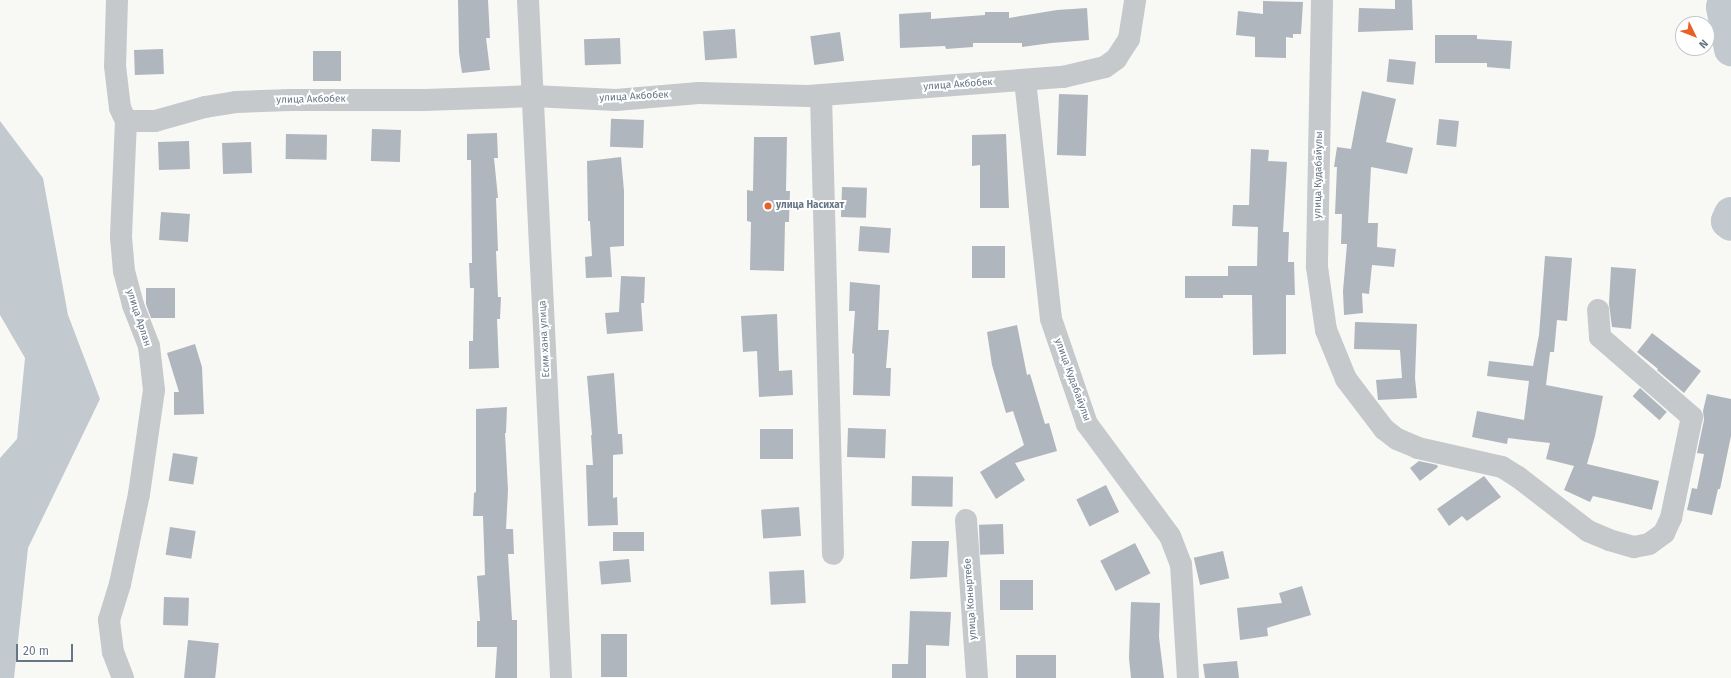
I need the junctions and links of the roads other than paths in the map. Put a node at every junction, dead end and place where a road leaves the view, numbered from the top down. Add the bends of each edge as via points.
1 (117, 0) edge
2 (528, 0) edge
3 (1135, 0) edge
4 (1322, 0) edge
5 (1025, 80) junction
6 (821, 95) junction
7 (533, 96) junction
8 (126, 121) junction
9 (1598, 310) dead end
10 (966, 520) dead end
11 (833, 554) dead end
12 (123, 678) edge
13 (561, 678) edge
14 (977, 678) edge
15 (1188, 678) edge

1 - 8 street, улица Арлан via 115,66 120,108
2 - 7 street, Есим хана улица
3 - 5 street, улица Акбобек via 1129,39 1116,59 1105,67 1063,77
4 - 9 street, улица Кудабайулы via 1317,267 1326,330 1346,379 1384,429 1397,440 1418,448 1502,467 1588,531 1634,547 1650,544 1664,533 1670,518 1692,417 1600,337
5 - 6 street, улица Акбобек
5 - 15 street, улица Кудабайулы via 1051,319 1087,424 1170,536 1181,564
6 - 7 street, улица Акбобек via 699,93 616,100
6 - 11 street
7 - 8 street, улица Акбобек via 236,102 205,107 156,121
7 - 13 street, Есим хана улица
8 - 12 street, улица Арлан via 121,236 124,271 148,346 154,390 138,501 120,584 109,620 113,652
10 - 14 street, улица Коныртебе

